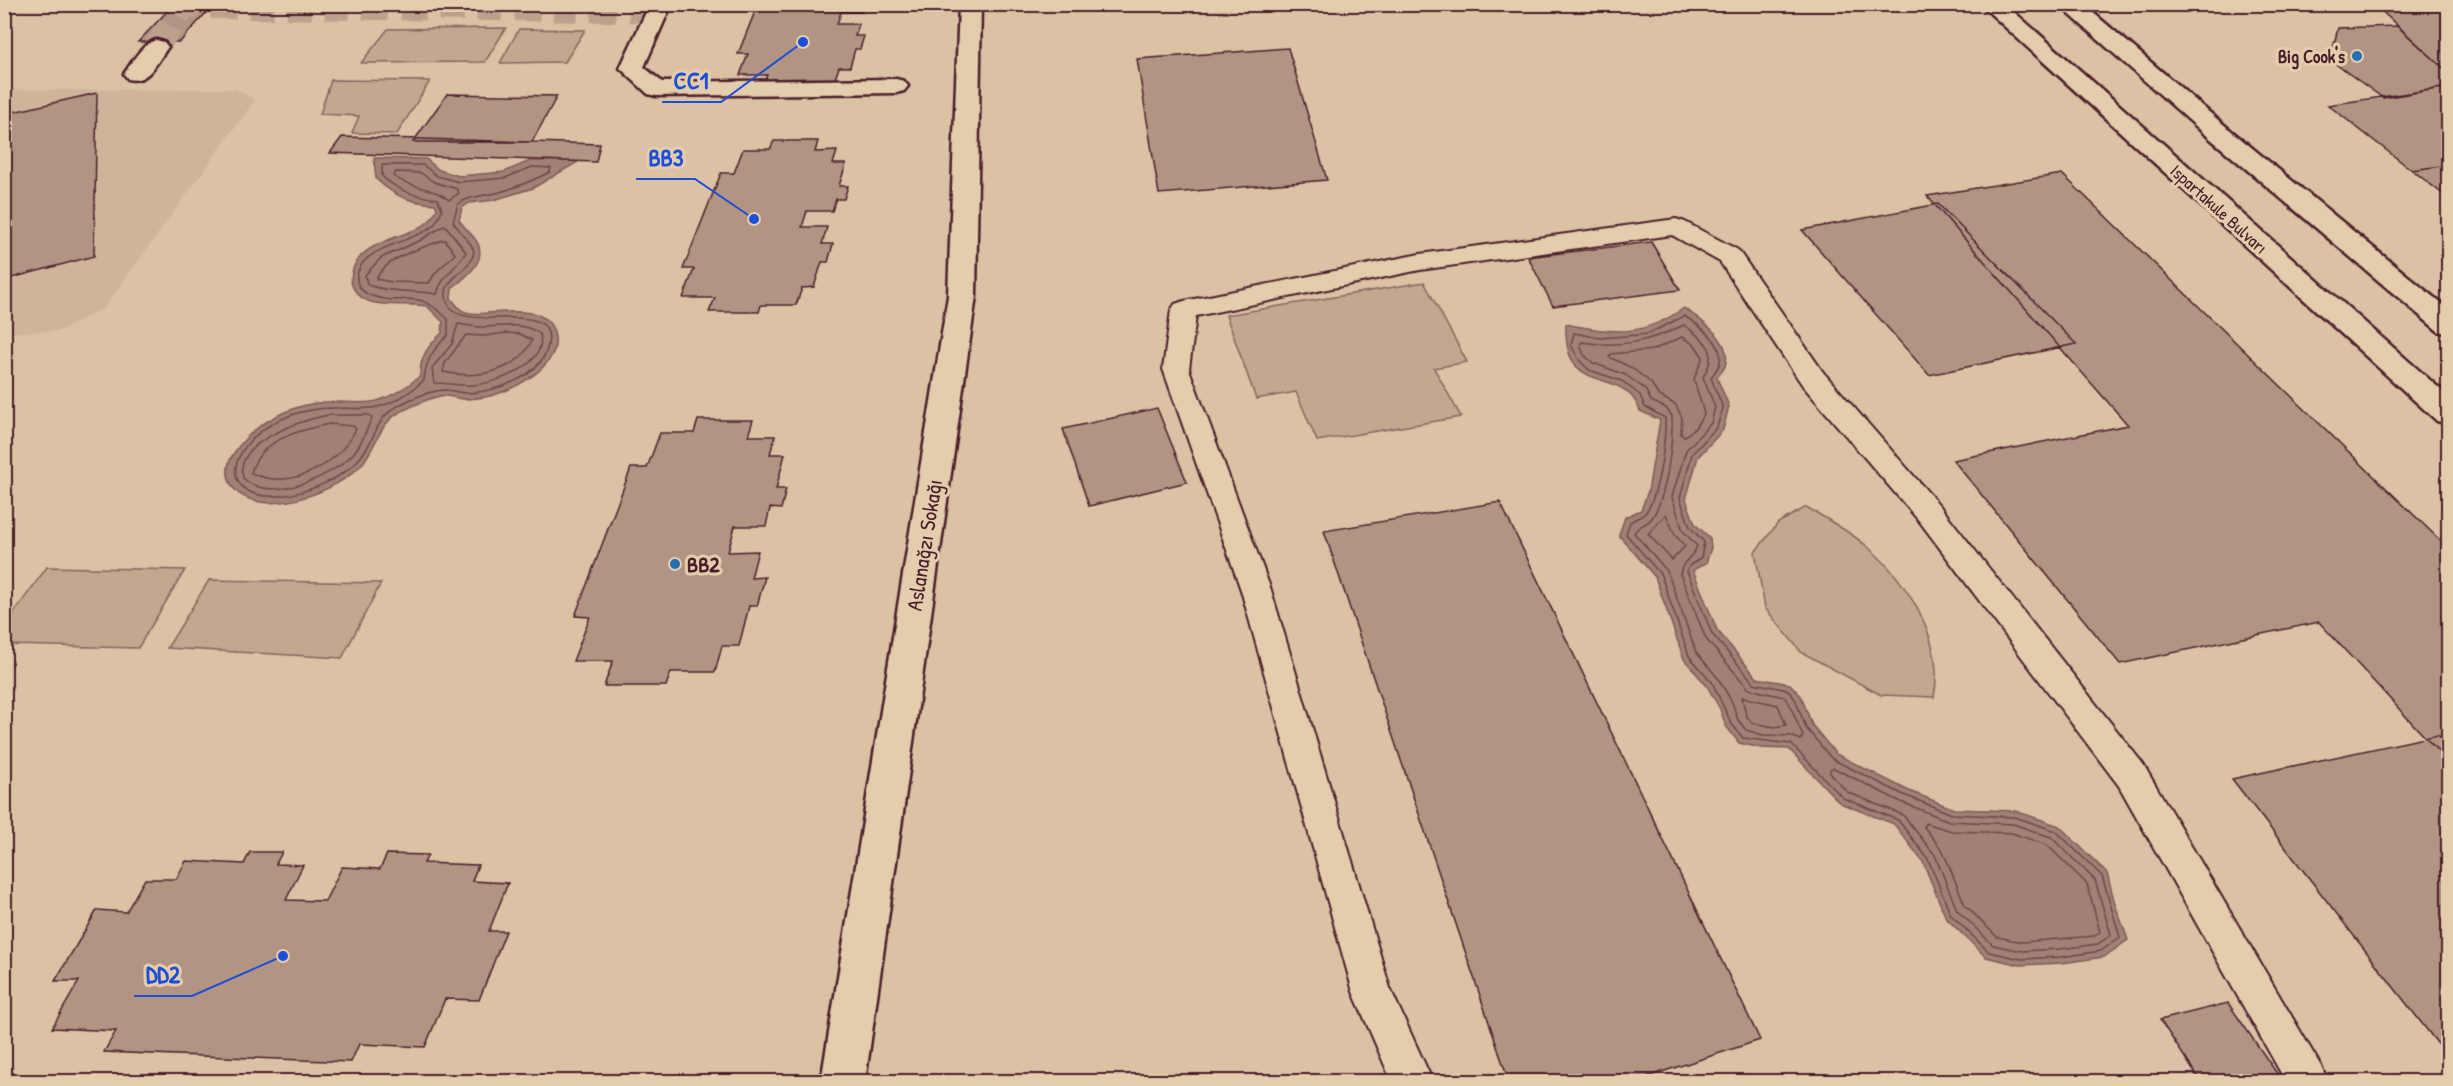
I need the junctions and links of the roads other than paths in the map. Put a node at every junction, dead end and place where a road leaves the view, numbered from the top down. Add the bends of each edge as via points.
1 (970, 4) edge
2 (1991, 4) edge
3 (2069, 4) edge
4 (2087, 4) edge
5 (658, 10) dead end
6 (2097, 30) junction
7 (156, 47) tunnel mouth
8 (136, 74) dead end
9 (896, 86) dead end
10 (2448, 324) edge
11 (2448, 413) edge
12 (843, 1082) edge
13 (1413, 1082) edge
14 (2308, 1082) edge

1 - 12 street, Aslanağzı Sokağı via 962,296
2 - 11 street, Ispartakule Bulvarı
3 - 6 street
4 - 6 street
5 - 9 street via 632,68 656,89
6 - 10 street
7 - 8 street
13 - 14 lane via 1372,992 1256,590 1176,369 1184,310 1420,262 1676,227 1729,256 1813,379 1930,514 2131,775

